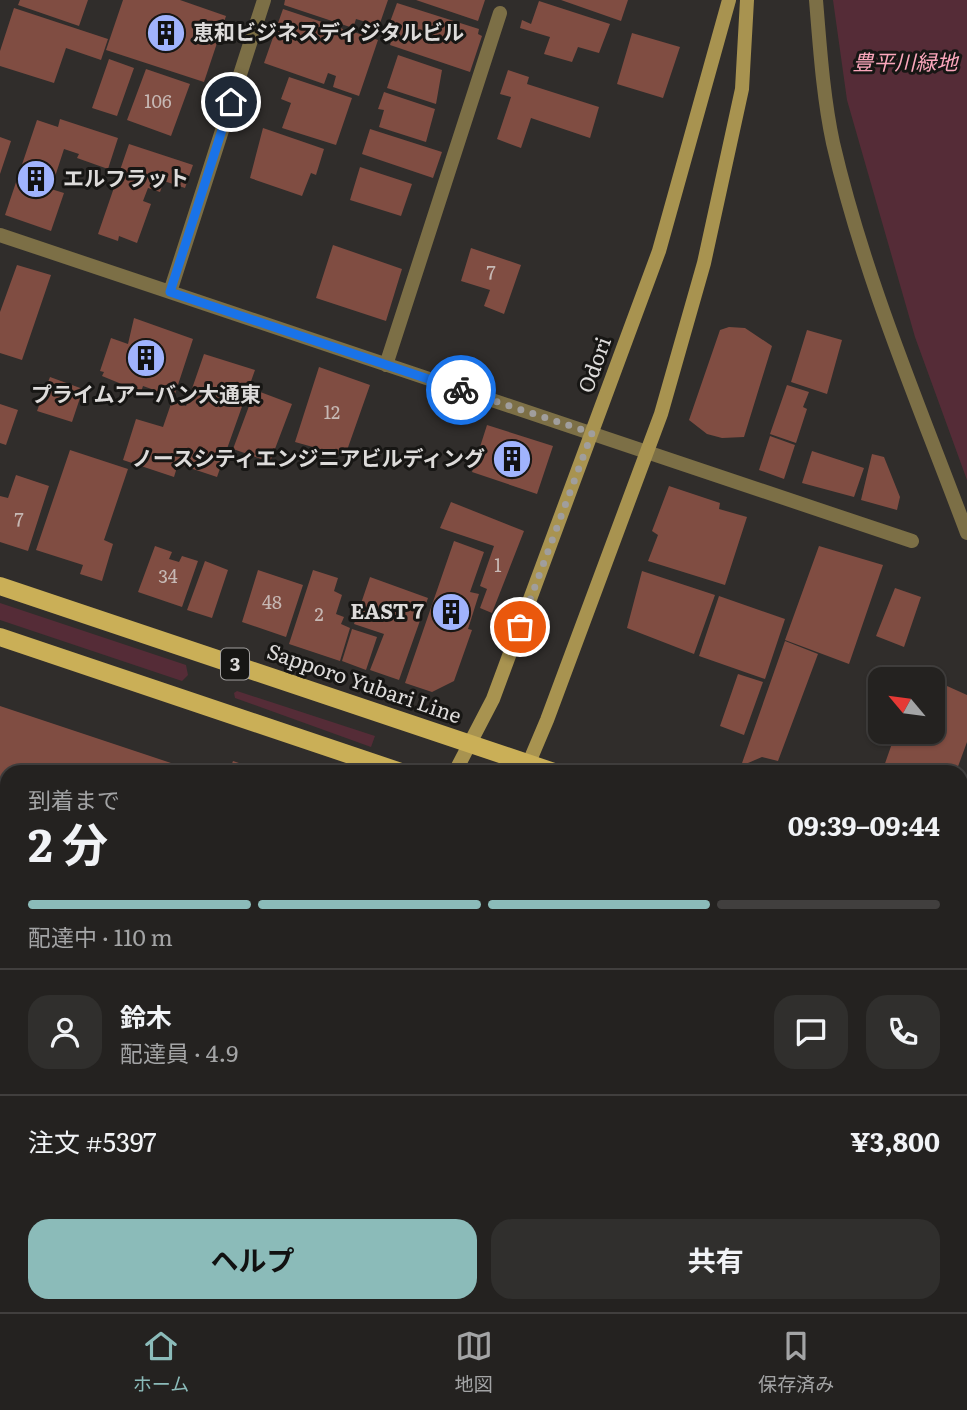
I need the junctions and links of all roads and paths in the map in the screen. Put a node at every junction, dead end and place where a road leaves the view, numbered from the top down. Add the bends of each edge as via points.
1 (264, 0) edge
2 (729, 0) edge
3 (747, 0) edge
4 (816, 0) edge
5 (500, 13) dead end
6 (0, 235) edge
7 (170, 292) junction
8 (386, 365) junction
9 (592, 433) junction
10 (648, 453) junction
11 (967, 533) edge
12 (912, 541) dead end
13 (0, 586) edge
14 (0, 637) edge
15 (470, 744) junction
16 (380, 765) edge
17 (459, 765) edge
18 (519, 765) edge
19 (527, 765) edge

1 - 7 street
2 - 9 street, Odori via 659,251
3 - 10 street via 737,116 704,263
4 - 11 street via 833,143 870,273
5 - 8 street
6 - 7 street
7 - 8 street
8 - 9 street
9 - 10 street
9 - 15 street, Odori via 493,699
10 - 12 street
10 - 19 street
13 - 15 main road, Sapporo Yubari Line / 3
14 - 16 main road, 3
15 - 17 street, Odori
15 - 18 main road, Sapporo Yubari Line / 3

